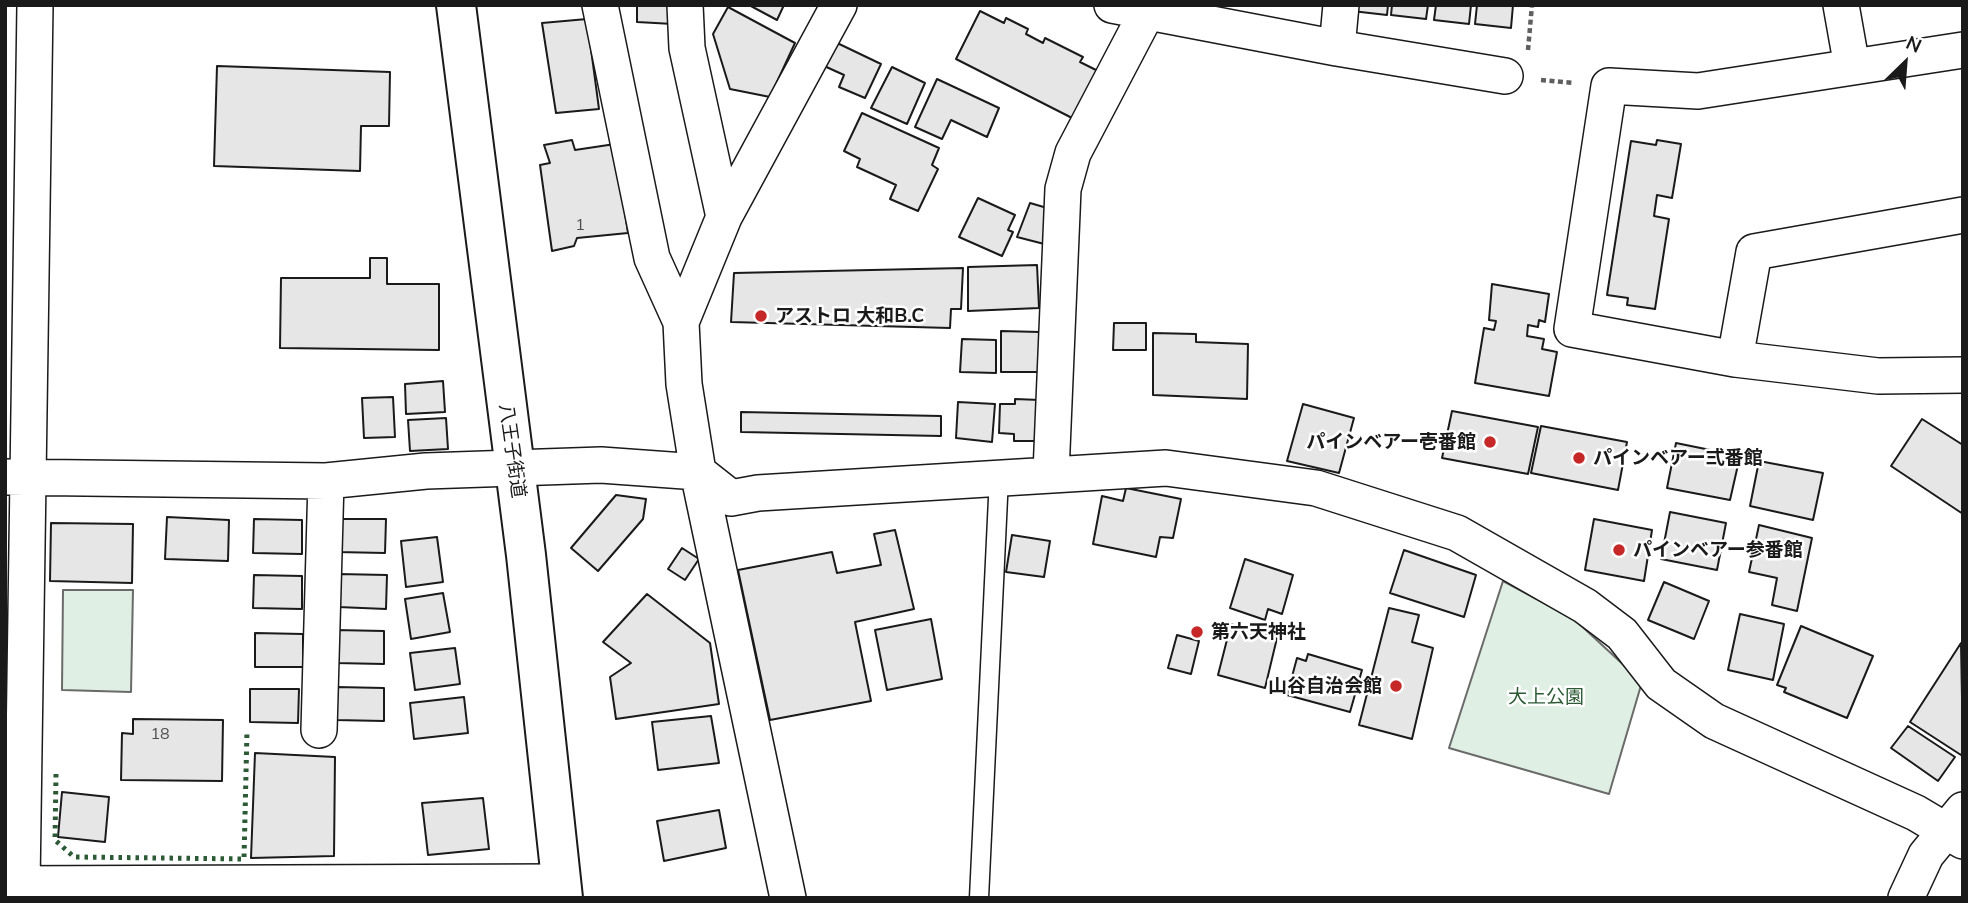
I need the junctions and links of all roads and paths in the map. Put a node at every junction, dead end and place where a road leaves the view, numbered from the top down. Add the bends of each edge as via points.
1 (35, 5) edge
2 (456, 5) edge
3 (600, 5) edge
4 (685, 5) edge
5 (839, 5) edge
6 (1112, 5) edge
7 (1341, 5) edge
8 (1532, 5) edge
9 (1841, 5) edge
10 (1146, 14) junction
11 (1336, 48) junction
12 (1963, 50) edge
13 (1852, 67) junction
14 (1516, 77) junction
15 (1609, 86) junction
16 (1963, 215) edge
17 (724, 217) junction
18 (681, 322) junction
19 (1735, 359) junction
20 (1963, 375) edge
21 (516, 469) junction
22 (698, 472) junction
23 (1051, 474) junction
24 (17, 477) edge
25 (999, 477) junction
26 (326, 481) junction
27 (319, 730) dead end
28 (1957, 827) edge
29 (14, 884) edge
30 (562, 890) edge
31 (788, 898) edge
32 (979, 898) edge
33 (1906, 898) edge

1 - 24 street
2 - 21 main road, 八王子街道
3 - 18 street via 652,258
4 - 17 street via 687,48
5 - 17 street
6 - 10 street
7 - 11 street
8 - 14 path
9 - 13 street
10 - 11 street
10 - 23 street via 1073,153 1063,189
11 - 14 street
12 - 13 street
13 - 15 street via 1698,91
14 - 15 path
15 - 19 street via 1572,329
16 - 19 street via 1754,252
17 - 18 street
18 - 22 street via 684,384
19 - 20 street via 1878,376
21 - 22 street via 601,465
21 - 26 street via 426,471
21 - 30 main road, 八王子街道
22 - 25 street via 731,498
22 - 31 street
23 - 25 street
23 - 28 street via 1166,468 1316,488 1457,533 1585,606 1622,634 1661,684 1714,721
24 - 26 street
24 - 29 street
25 - 32 lane
26 - 27 street
28 - 33 street via 1926,855
29 - 30 street

